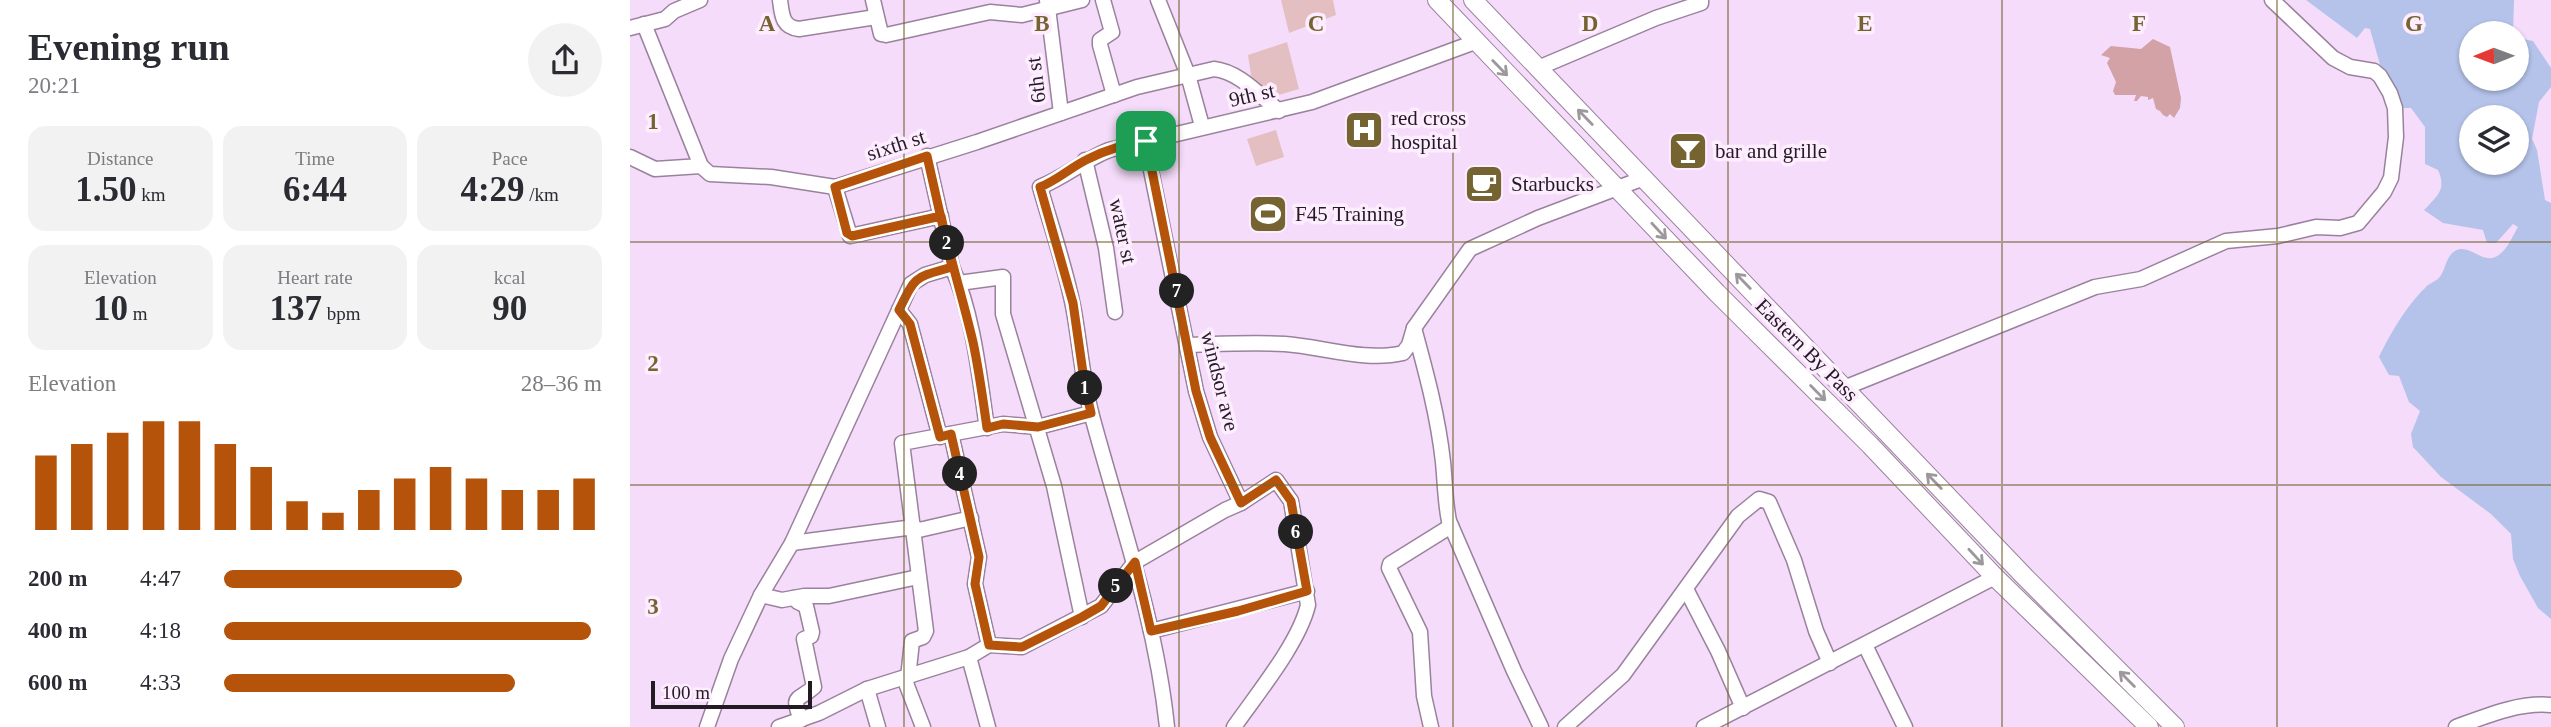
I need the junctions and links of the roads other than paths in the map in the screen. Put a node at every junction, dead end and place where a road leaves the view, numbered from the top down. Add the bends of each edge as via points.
1 (700, 0) edge
2 (780, 0) edge
3 (873, 0) edge
4 (1082, 0) edge
5 (1103, 0) edge
6 (1158, 0) edge
7 (1437, 0) edge
8 (1473, 0) edge
9 (1701, 0) edge
10 (2272, 0) edge
11 (684, 3) edge
12 (1047, 4) edge
13 (876, 17) junction
14 (637, 26) edge
15 (1475, 42) junction
16 (1538, 68) junction
17 (1188, 75) junction
18 (1114, 95) junction
19 (1279, 111) junction
20 (1061, 113) junction
21 (1202, 126) junction
22 (1146, 141) junction
23 (927, 156) junction
24 (630, 157) edge
25 (1085, 160) junction
26 (701, 166) junction
27 (1644, 178) junction
28 (835, 187) junction
29 (1618, 188) junction
30 (941, 216) junction
31 (952, 267) junction
32 (959, 283) junction
33 (899, 310) junction
34 (1115, 312) dead end
35 (1414, 328) junction
36 (1188, 345) junction
37 (1844, 388) junction
38 (1091, 413) junction
39 (1038, 427) junction
40 (987, 428) junction
41 (946, 435) junction
42 (1241, 503) junction
43 (971, 518) junction
44 (1451, 526) junction
45 (914, 527) junction
46 (792, 543) junction
47 (1135, 562) junction
48 (918, 577) junction
49 (1995, 577) junction
50 (1686, 589) junction
51 (1307, 591) junction
52 (761, 595) junction
53 (794, 598) junction
54 (1082, 617) junction
55 (1151, 631) junction
56 (989, 645) junction
57 (1865, 645) junction
58 (969, 657) junction
59 (1830, 663) junction
60 (906, 678) junction
61 (867, 689) junction
62 (2551, 705) edge
63 (1743, 708) junction
64 (801, 720) junction
65 (707, 727) edge
66 (779, 727) edge
67 (878, 727) edge
68 (923, 727) edge
69 (988, 727) edge
70 (1167, 727) edge
71 (1234, 727) edge
72 (1431, 727) edge
73 (1541, 727) edge
74 (1565, 727) edge
75 (1704, 727) edge
76 (1905, 727) edge
77 (2149, 727) edge
78 (2175, 727) edge
79 (2456, 727) edge

1 - 11 street
2 - 13 street via 786,25 799,30
3 - 13 street
4 - 12 street
5 - 18 street via 1112,32 1100,40 1100,46
6 - 17 street
7 - 15 main road, Eastern By Pass
8 - 16 main road, Eastern By Pass
9 - 16 street
10 - 37 street via 2333,58 2374,71 2390,93 2396,137 2390,178 2358,223 2227,241 2141,279 2095,287
11 - 14 street via 665,19
12 - 13 street via 1022,15 990,12 886,35 881,34
12 - 20 street, 6th st
14 - 26 street
15 - 19 street, 9th st
15 -> 29 main road, Eastern By Pass
27 -> 16 main road, Eastern By Pass
17 - 18 street, sixth st
17 - 19 street, sixth st via 1227,71
17 - 21 street
18 - 20 street, sixth st
19 - 21 street, 9th st
20 - 23 street, sixth st
21 - 22 street, 9th st
22 - 25 street, 9th st
22 - 36 street, windsor ave
23 - 28 street, sixth st
23 - 30 street
24 - 26 street, sixth st via 655,169
25 - 34 street, water st via 1106,248
25 - 38 street, 9th st via 1040,187 1073,303
26 - 28 street, sixth st via 710,174
27 - 29 street
37 -> 27 main road, Eastern By Pass
28 - 30 street via 847,233 852,236
29 - 35 street via 1470,249
29 -> 49 main road, Eastern By Pass
30 - 31 street
31 - 32 street
31 - 33 street via 911,284
32 - 39 street via 1003,277 1003,314
32 - 40 street
33 - 41 street via 910,324
33 - 46 street
35 - 36 street via 1403,353 1390,356 1285,344
35 - 44 street via 1432,394
36 - 42 street, windsor ave via 1210,437
78 -> 37 main road, Eastern By Pass
38 - 39 street
38 - 47 street
39 - 40 street via 1003,424
39 - 54 street
40 - 41 street
41 - 43 street
41 - 45 street via 902,443
42 - 47 street
42 - 51 street via 1276,480 1288,496
43 - 45 street via 919,530
43 - 56 street via 979,557 975,584
44 - 72 street via 1389,568 1420,632
44 - 73 street
45 - 46 street
45 - 48 street
46 - 52 street
47 - 54 street via 1101,606
47 - 55 street
48 - 53 street via 829,596
48 - 60 street via 926,631 912,640
49 - 57 street
49 - 77 main road, Eastern By Pass
50 - 59 street via 1738,516 1753,502 1765,499 1794,560
50 - 63 street
50 - 74 street via 1623,675
51 - 55 street
51 - 71 street via 1305,618
52 - 53 street
52 - 65 street via 731,659
53 - 64 street via 806,606 812,632 804,639 814,687 796,703
54 - 56 street via 1022,647
55 - 70 street
56 - 58 street
57 - 59 street
57 - 76 street
58 - 60 street
58 - 69 street
59 - 63 street
60 - 61 street
60 - 68 street
61 - 64 street
61 - 67 street
62 - 79 street via 2496,713
63 - 75 street
64 - 66 street

